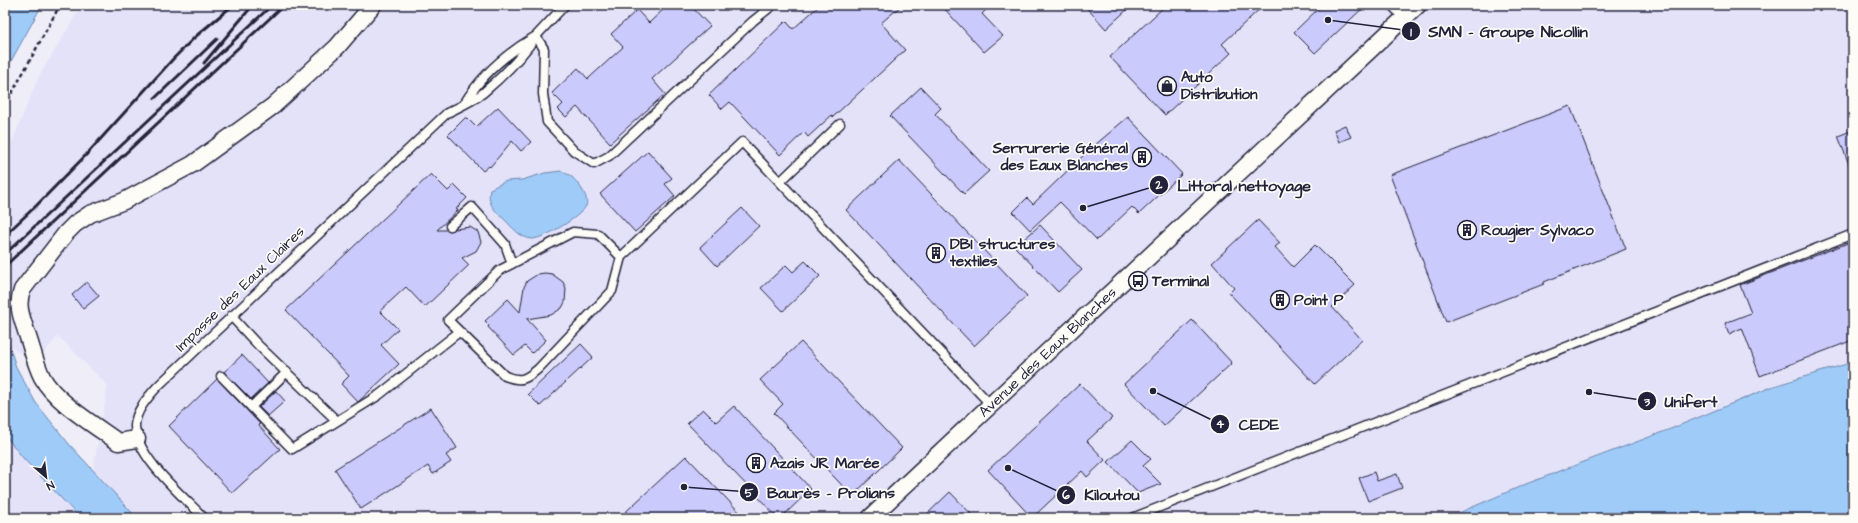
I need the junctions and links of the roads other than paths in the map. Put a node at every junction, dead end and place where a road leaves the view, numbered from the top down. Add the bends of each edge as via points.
1 (374, 5) edge
2 (565, 5) edge
3 (773, 5) edge
4 (1407, 8) edge
5 (536, 36) junction
6 (840, 124) dead end
7 (780, 182) junction
8 (450, 226) dead end
9 (1853, 234) edge
10 (621, 257) junction
11 (512, 264) junction
12 (231, 316) junction
13 (459, 332) junction
14 (287, 372) junction
15 (221, 376) dead end
16 (991, 405) junction
17 (251, 407) junction
18 (337, 421) junction
19 (138, 439) junction
20 (204, 518) edge
21 (870, 518) edge
22 (1132, 518) edge

1 - 19 street via 337,47 267,111 193,164 124,201 90,214 75,224 22,290 18,309 34,360 51,390 118,442
2 - 5 lane, Impasse des Eaux Claires
3 - 5 lane via 609,156 594,164 574,151 547,122 543,94 544,49
4 - 16 street, Avenue des Eaux Blanches
5 - 12 lane, Impasse des Eaux Claires via 525,52 482,94 447,113
6 - 7 lane
7 - 10 lane via 742,142
7 - 16 lane
8 - 11 lane via 472,207 505,244
9 - 22 lane
10 - 11 lane via 598,234 573,232
10 - 13 lane via 612,291 528,377 517,381 505,376
11 - 13 lane via 500,270 448,320
12 - 14 lane
12 - 19 lane, Impasse des Eaux Claires via 147,398 135,424
13 - 18 lane via 379,395
14 - 17 lane
14 - 18 lane
15 - 17 lane
16 - 21 street, Avenue des Eaux Blanches
17 - 18 lane via 292,449
19 - 20 lane, Impasse des Eaux Claires via 150,462

